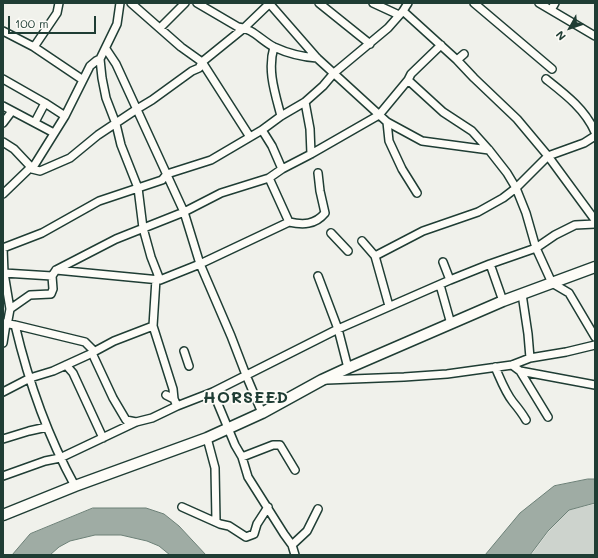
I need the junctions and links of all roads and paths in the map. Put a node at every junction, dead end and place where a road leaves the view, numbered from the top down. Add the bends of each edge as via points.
1 (59, 3) edge
2 (131, 3) edge
3 (185, 3) edge
4 (197, 3) edge
5 (269, 3) edge
6 (319, 3) edge
7 (374, 3) edge
8 (408, 3) edge
9 (474, 3) edge
10 (539, 3) edge
11 (555, 3) edge
12 (121, 4) edge
13 (551, 10) junction
14 (401, 13) junction
15 (160, 28) junction
16 (244, 28) junction
17 (3, 31) edge
18 (595, 36) edge
19 (370, 44) junction
20 (440, 45) junction
21 (34, 47) junction
22 (274, 47) junction
23 (106, 49) junction
24 (464, 54) dead end
25 (317, 58) junction
26 (100, 59) junction
27 (457, 60) junction
28 (202, 62) junction
29 (552, 69) dead end
30 (334, 74) junction
31 (3, 79) edge
32 (546, 79) dead end
33 (83, 80) junction
34 (408, 80) junction
35 (305, 102) junction
36 (45, 103) junction
37 (3, 106) edge
38 (136, 109) junction
39 (12, 111) junction
40 (379, 115) junction
41 (65, 116) junction
42 (281, 116) junction
43 (35, 122) junction
44 (387, 122) junction
45 (3, 123) edge
46 (116, 124) junction
47 (262, 130) junction
48 (54, 132) junction
49 (595, 132) edge
50 (595, 136) edge
51 (250, 137) junction
52 (3, 142) edge
53 (489, 150) junction
54 (311, 154) junction
55 (548, 156) junction
56 (32, 168) junction
57 (282, 169) junction
58 (318, 173) dead end
59 (167, 174) junction
60 (269, 178) junction
61 (138, 188) junction
62 (516, 188) junction
63 (417, 193) dead end
64 (3, 194) edge
65 (184, 212) junction
66 (595, 220) edge
67 (289, 222) junction
68 (595, 224) edge
69 (143, 228) junction
70 (331, 234) dead end
71 (362, 241) dead end
72 (3, 248) edge
73 (536, 248) junction
74 (348, 251) dead end
75 (375, 256) junction
76 (443, 262) dead end
77 (200, 264) junction
78 (490, 264) junction
79 (595, 268) edge
80 (4, 273) junction
81 (54, 273) junction
82 (318, 276) dead end
83 (158, 279) junction
84 (450, 280) junction
85 (552, 283) junction
86 (440, 285) junction
87 (522, 294) junction
88 (503, 301) junction
89 (389, 306) junction
90 (10, 309) junction
91 (4, 323) edge
92 (451, 324) junction
93 (15, 325) junction
94 (153, 326) junction
95 (338, 329) junction
96 (595, 337) edge
97 (3, 342) edge
98 (595, 344) edge
99 (184, 351) dead end
100 (93, 352) junction
101 (530, 358) junction
102 (66, 365) junction
103 (512, 365) junction
104 (189, 366) dead end
105 (495, 366) junction
106 (348, 368) junction
107 (520, 371) junction
108 (246, 375) junction
109 (30, 378) junction
110 (322, 380) junction
111 (595, 385) edge
112 (3, 392) edge
113 (213, 392) junction
114 (166, 395) dead end
115 (175, 402) junction
116 (262, 413) junction
117 (548, 417) dead end
118 (526, 420) dead end
119 (136, 422) junction
120 (47, 427) junction
121 (229, 427) junction
122 (103, 438) junction
123 (207, 438) junction
124 (3, 439) edge
125 (242, 457) junction
126 (60, 458) junction
127 (295, 470) dead end
128 (3, 476) edge
129 (75, 486) junction
130 (182, 507) dead end
131 (268, 507) junction
132 (318, 509) dead end
133 (3, 515) edge
134 (216, 521) junction
135 (292, 545) junction
136 (295, 555) edge

1 - 21 street via 57,13
2 - 15 street
3 - 15 street
4 - 16 street
5 - 16 street
5 - 25 street
6 - 19 street
7 - 14 street
8 - 14 street
9 - 29 street
10 - 13 street
11 - 13 street
12 - 23 street via 117,24
13 - 18 street
14 - 19 street
14 - 20 street
15 - 28 street
16 - 22 street
16 - 28 street
17 - 21 street
19 - 30 street
20 - 27 street
20 - 34 street
21 - 33 street
22 - 25 street via 303,57
22 - 42 street via 271,71
23 - 26 street
23 - 38 street via 116,64
24 - 27 street
25 - 30 street
26 - 33 street via 90,66
26 - 46 street via 106,98
27 - 55 street via 517,119
28 - 38 street via 199,68
28 - 51 street
30 - 35 street
30 - 40 street
31 - 36 street
32 - 49 street via 578,106
33 - 41 street
34 - 40 street
34 - 53 street via 443,112 472,131
35 - 42 street
35 - 54 street
36 - 41 street
36 - 43 street
37 - 39 street
38 - 46 street
38 - 59 street
39 - 43 street
39 - 45 street
40 - 44 street
40 - 54 street
41 - 48 street
42 - 47 street
43 - 48 street
44 - 53 street via 422,141
44 - 63 street via 389,141
46 - 56 street via 70,158 40,171
46 - 61 street
47 - 51 street
47 - 57 street
48 - 56 street
50 - 55 street via 584,143
51 - 59 street via 210,160
52 - 56 street via 14,149
53 - 62 street
54 - 57 street
55 - 62 street
55 - 66 street
56 - 64 street
57 - 60 street
58 - 67 street via 325,213 314,223 299,225
59 - 61 street via 162,180
59 - 65 street
60 - 65 street via 221,194
60 - 67 street
61 - 69 street
61 - 72 street via 99,201 42,233
62 - 73 street
62 - 75 street via 478,212 423,231
65 - 69 street
65 - 77 street
67 - 77 street
68 - 73 street via 575,226
69 - 81 street via 116,239
69 - 83 street
70 - 74 street
71 - 75 street
72 - 80 street
73 - 78 street
73 - 85 street
75 - 89 street
76 - 84 street
77 - 83 street
77 - 108 street
78 - 84 street
78 - 88 street
79 - 85 street
80 - 81 street
80 - 90 street
81 - 83 street
81 - 90 street via 51,294 30,296
82 - 95 street
83 - 94 street
84 - 86 street
85 - 87 street
85 - 96 street via 569,293
86 - 89 street
86 - 92 street
87 - 88 street
87 - 101 street
88 - 92 street
89 - 95 street
90 - 91 street via 8,320
91 - 93 street
91 - 97 street
92 - 106 street
93 - 100 street via 85,342
93 - 109 street
94 - 100 street
94 - 115 street
95 - 106 street
95 - 108 street
98 - 101 street
99 - 104 street
100 - 102 street
100 - 119 street via 113,398 126,420
101 - 103 street
102 - 109 street
102 - 122 street via 73,373
103 - 105 street
103 - 107 street
105 - 110 street via 404,378
105 - 118 street via 507,392
106 - 110 street
107 - 111 street
107 - 117 street
108 - 113 street
108 - 116 street
109 - 112 street
109 - 120 street
110 - 116 street
113 - 115 street
113 - 121 street
114 - 115 street
115 - 119 street via 152,418
116 - 121 street
119 - 122 street
120 - 124 street
120 - 126 street
121 - 123 street
121 - 125 street
122 - 126 street
123 - 129 street
123 - 134 street via 215,468
125 - 127 street via 273,445 280,445
125 - 131 street via 248,477
126 - 128 street
126 - 129 street
129 - 133 street
130 - 134 street
131 - 134 street via 254,534 246,537
131 - 135 street
132 - 135 street via 307,531
135 - 136 street

